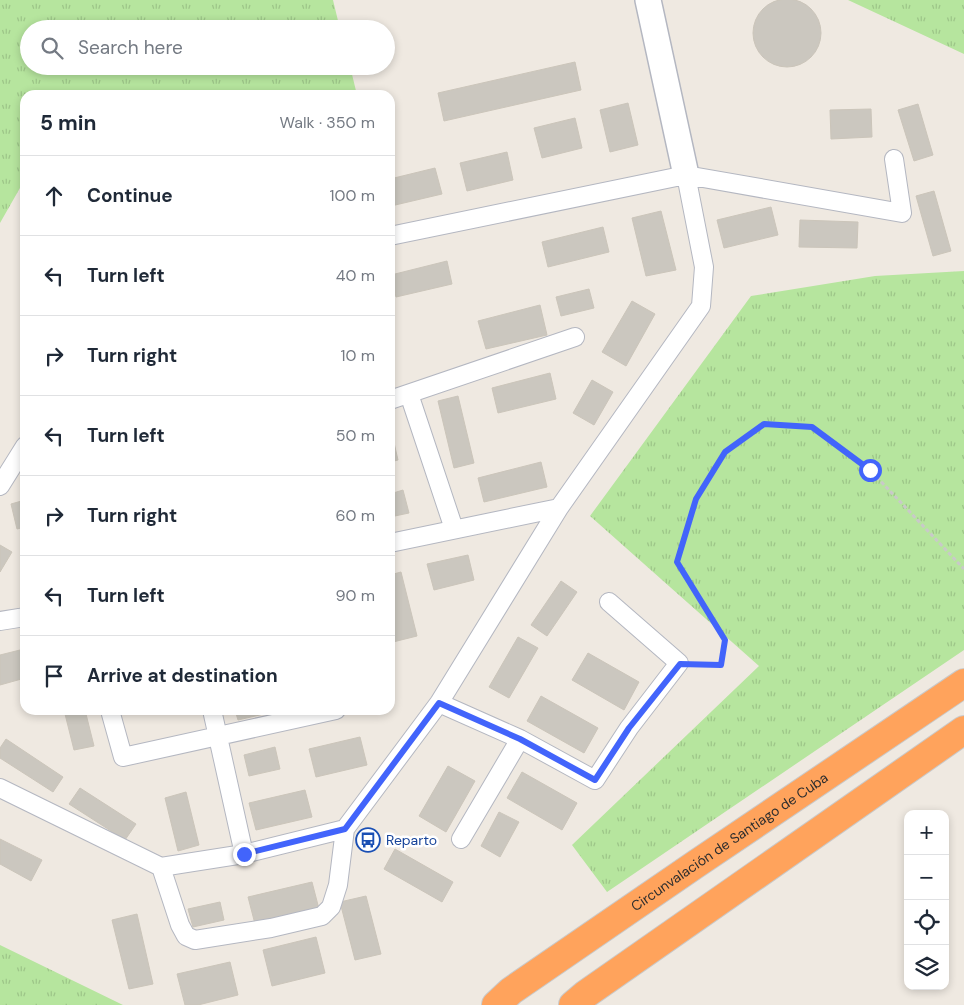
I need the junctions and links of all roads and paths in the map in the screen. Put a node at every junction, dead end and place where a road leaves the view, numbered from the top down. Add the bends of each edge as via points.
1 (648, 0) edge
2 (894, 159) dead end
3 (686, 175) junction
4 (395, 235) edge
5 (575, 337) dead end
6 (409, 394) junction
7 (395, 398) edge
8 (18, 468) edge
9 (0, 486) edge
10 (559, 508) junction
11 (454, 530) junction
12 (395, 542) edge
13 (964, 569) edge
14 (609, 602) dead end
15 (20, 618) edge
16 (0, 621) edge
17 (680, 664) junction
18 (964, 683) edge
19 (439, 703) junction
20 (111, 715) edge
21 (213, 715) edge
22 (314, 715) edge
23 (964, 730) edge
24 (218, 737) junction
25 (520, 739) junction
26 (0, 788) edge
27 (345, 829) junction
28 (461, 839) dead end
29 (244, 854) junction
30 (161, 867) junction
31 (496, 1005) edge
32 (573, 1005) edge

1 - 3 street
2 - 3 street via 902,213
3 - 4 street
3 - 10 street via 704,267 701,306
5 - 6 street
6 - 7 street
6 - 11 street
8 - 9 street
10 - 11 street
10 - 19 street
11 - 12 street
13 - 17 path via 870,470 812,427 764,424 725,452 696,499 677,562 725,640 721,665
14 - 17 street
15 - 16 street
17 - 25 street via 629,728 595,780
18 - 31 highway, Circunvalación de Santiago de Cuba via 631,908 511,991
19 - 25 street
19 - 27 street
20 - 24 street via 123,757
21 - 24 street
22 - 24 street
23 - 32 highway
24 - 29 street
25 - 28 street
26 - 30 street
27 - 29 street
27 - 30 street via 338,885 331,907 322,916 271,928 195,940 186,936
29 - 30 street

